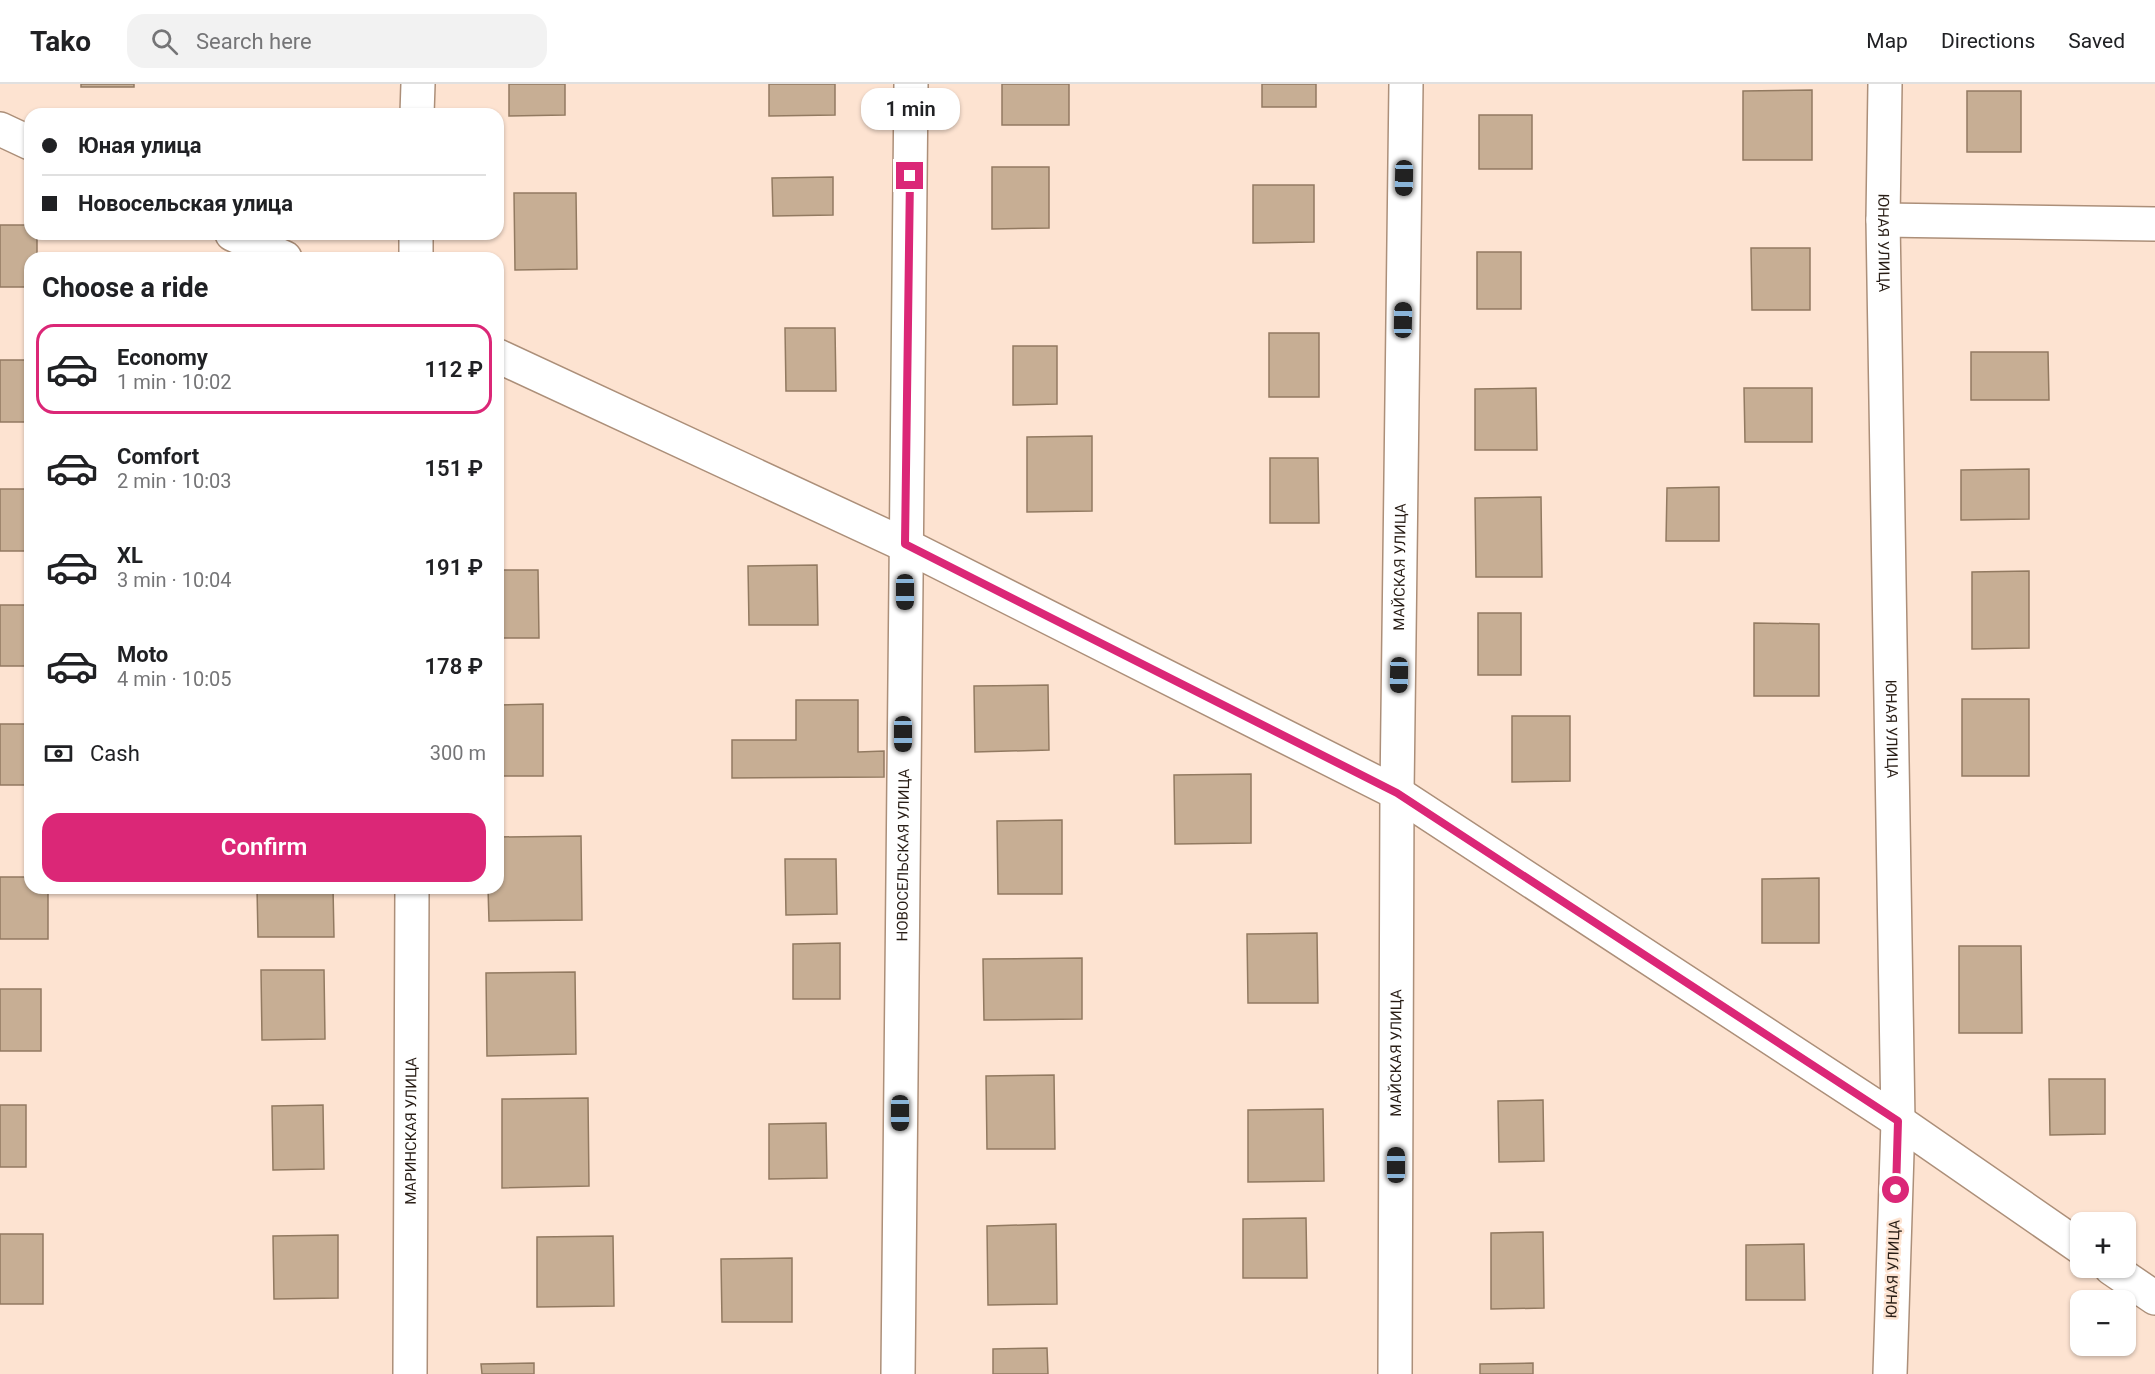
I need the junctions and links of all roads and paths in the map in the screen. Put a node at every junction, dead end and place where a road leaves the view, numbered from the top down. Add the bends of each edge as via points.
1 (418, 84) edge
2 (911, 84) edge
3 (1406, 84) edge
4 (1885, 84) edge
5 (417, 108) edge
6 (0, 129) edge
7 (24, 140) edge
8 (1883, 220) junction
9 (2155, 224) edge
10 (245, 240) edge
11 (272, 252) edge
12 (504, 359) edge
13 (905, 544) junction
14 (1397, 793) junction
15 (412, 894) edge
16 (1898, 1121) junction
17 (2070, 1239) edge
18 (2126, 1278) edge
19 (2155, 1298) edge
20 (410, 1374) edge
21 (898, 1374) edge
22 (1395, 1374) edge
23 (1890, 1374) edge

1 - 5 street
2 - 13 street, НОВОСЕЛЬСКАЯ УЛИЦА
3 - 14 street, МАЙСКАЯ УЛИЦА
4 - 8 street, ЮНАЯ УЛИЦА
6 - 7 street
8 - 9 street
8 - 16 street, ЮНАЯ УЛИЦА
10 - 11 street
12 - 13 street
13 - 14 street
13 - 21 street, НОВОСЕЛЬСКАЯ УЛИЦА
14 - 16 street
14 - 22 street, МАЙСКАЯ УЛИЦА
15 - 20 street, МАРИНСКАЯ УЛИЦА
16 - 17 street
16 - 23 street, ЮНАЯ УЛИЦА
18 - 19 street

